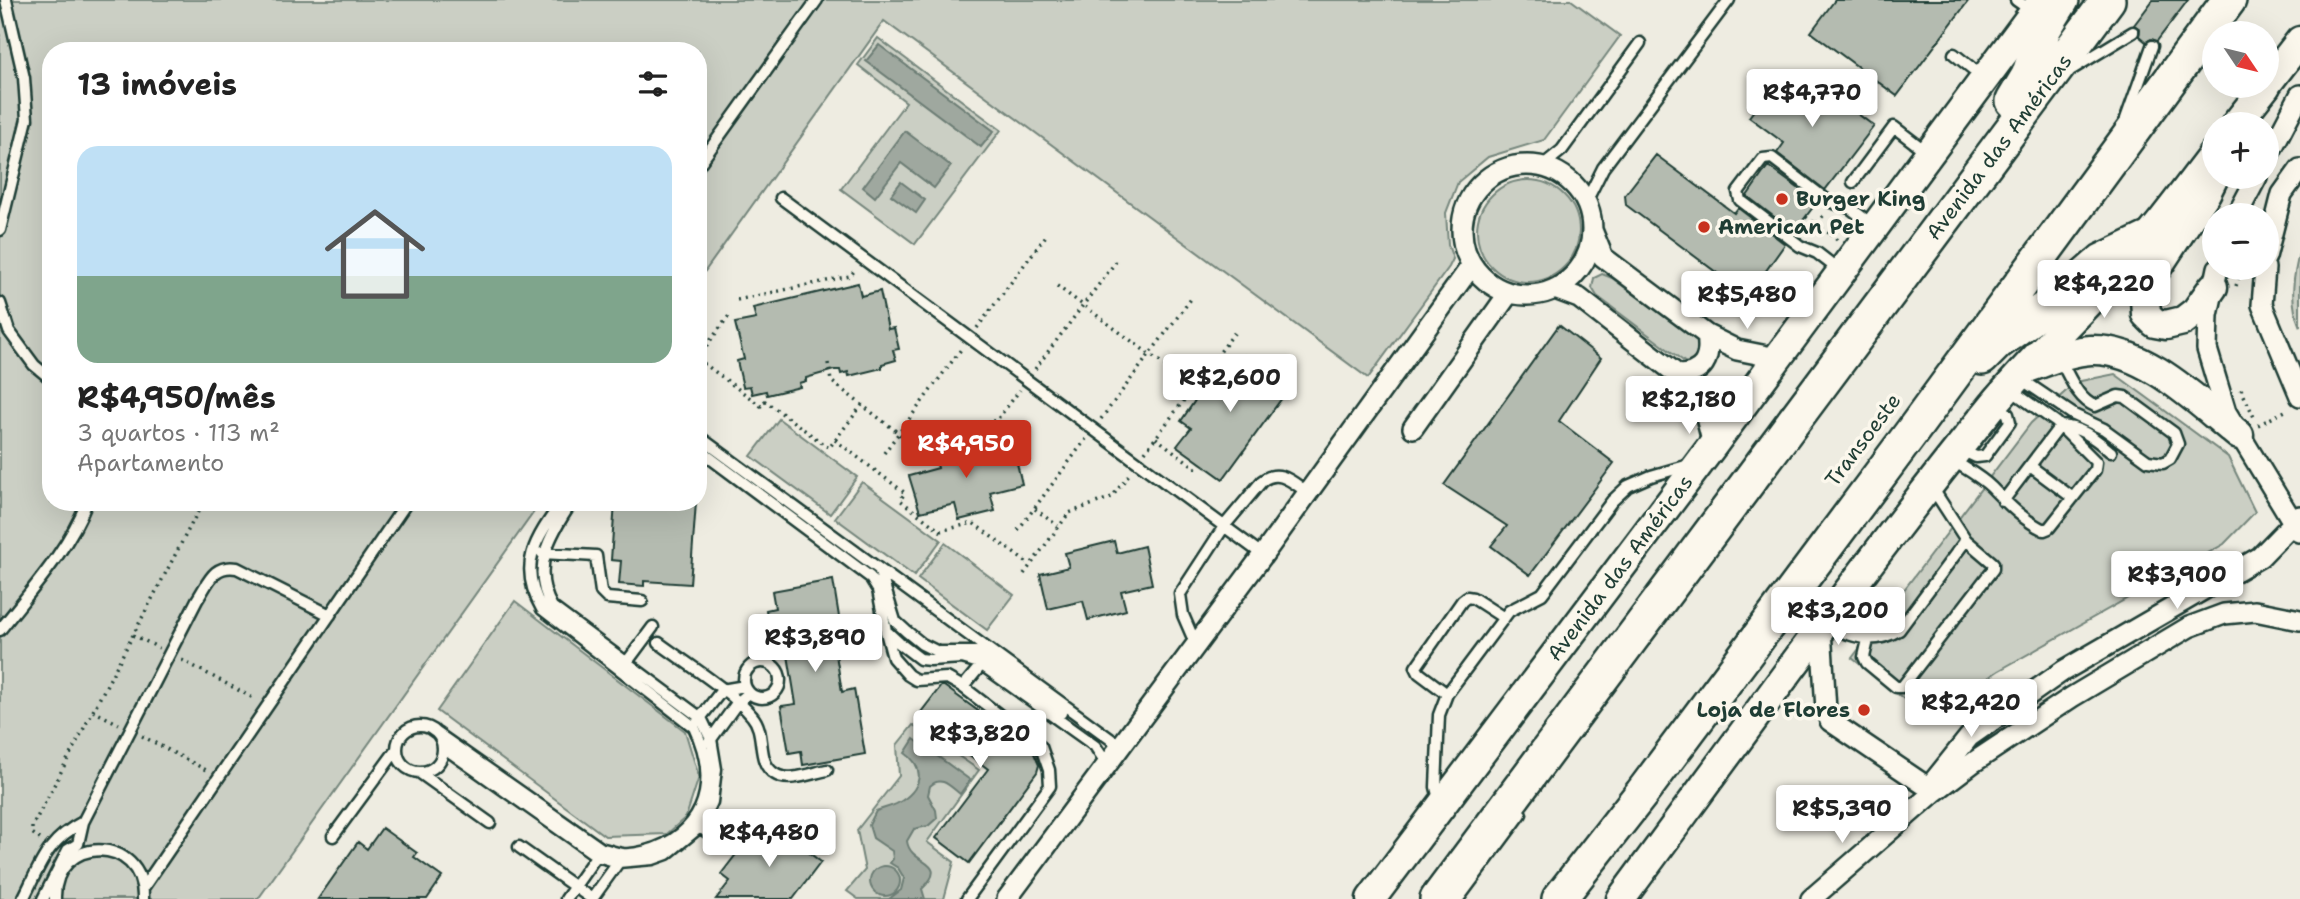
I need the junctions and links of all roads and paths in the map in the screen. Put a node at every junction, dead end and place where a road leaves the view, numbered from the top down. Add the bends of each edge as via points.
1 (6, 0) edge
2 (817, 0) edge
3 (1729, 0) edge
4 (2108, 0) edge
5 (2229, 0) edge
6 (2039, 3) edge
7 (2133, 32) dead end
8 (2300, 41) edge
9 (1640, 43) dead end
10 (2152, 46) dead end
11 (2086, 49) dead end
12 (1954, 54) dead end
13 (2279, 68) edge
14 (2071, 69) junction
15 (1984, 78) junction
16 (2063, 80) dead end
17 (2149, 87) dead end
18 (2300, 95) edge
19 (2256, 98) edge
20 (2300, 108) edge
21 (2245, 112) edge
22 (2125, 120) junction
23 (2117, 131) dead end
24 (2281, 132) junction
25 (2279, 136) edge
26 (2004, 141) junction
27 (707, 153) edge
28 (1929, 153) junction
29 (1541, 167) junction
30 (2202, 168) edge
31 (2300, 169) edge
32 (1853, 182) dead end
33 (2208, 189) edge
34 (781, 198) dead end
35 (1586, 202) junction
36 (2279, 206) edge
37 (1828, 210) dead end
38 (1834, 214) dead end
39 (1806, 217) dead end
40 (1816, 224) junction
41 (1875, 226) junction
42 (1592, 229) junction
43 (0, 230) edge
44 (1829, 233) junction
45 (1838, 240) dead end
46 (2146, 240) junction
47 (864, 259) junction
48 (1118, 259) dead end
49 (1472, 265) junction
50 (1842, 272) junction
51 (2264, 280) edge
52 (2222, 281) edge
53 (1057, 286) dead end
54 (1555, 289) junction
55 (1509, 293) junction
56 (1776, 294) dead end
57 (1191, 299) dead end
58 (737, 300) dead end
59 (0, 303) edge
60 (1084, 305) junction
61 (731, 313) dead end
62 (1807, 317) junction
63 (1707, 335) junction
64 (707, 346) edge
65 (1149, 355) junction
66 (1777, 358) junction
67 (2059, 358) junction
68 (828, 363) dead end
69 (707, 365) edge
70 (42, 372) edge
71 (1678, 375) junction
72 (1028, 380) junction
73 (2237, 382) dead end
74 (2012, 384) junction
75 (1194, 387) dead end
76 (2295, 402) edge
77 (862, 405) junction
78 (2060, 426) junction
79 (1094, 428) junction
80 (1413, 428) dead end
81 (2248, 430) junction
82 (1911, 433) junction
83 (1156, 438) dead end
84 (835, 440) junction
85 (707, 443) edge
86 (2112, 452) dead end
87 (1706, 453) junction
88 (1955, 454) junction
89 (707, 456) edge
90 (1200, 463) dead end
91 (2030, 466) junction
92 (1931, 485) junction
93 (1307, 492) junction
94 (2073, 498) junction
95 (2003, 501) junction
96 (1035, 509) junction
97 (83, 511) edge
98 (198, 511) edge
99 (401, 511) edge
100 (556, 511) edge
101 (566, 511) edge
102 (2298, 524) edge
103 (1225, 525) junction
104 (1059, 527) dead end
105 (1018, 530) dead end
106 (1966, 540) junction
107 (531, 551) junction
108 (546, 553) junction
109 (1263, 555) junction
110 (1030, 565) dead end
111 (879, 569) junction
112 (642, 601) dead end
113 (330, 615) junction
114 (1504, 618) junction
115 (2300, 620) edge
116 (653, 627) dead end
117 (1822, 627) junction
118 (0, 630) edge
119 (886, 631) junction
120 (133, 635) junction
121 (1868, 640) junction
122 (659, 643) dead end
123 (1196, 645) junction
124 (169, 653) junction
125 (982, 664) junction
126 (624, 666) junction
127 (963, 687) junction
128 (722, 690) junction
129 (1447, 694) junction
130 (737, 703) junction
131 (268, 706) junction
132 (93, 711) junction
133 (697, 723) junction
134 (431, 729) junction
135 (129, 730) junction
136 (711, 739) junction
137 (443, 747) junction
138 (704, 748) junction
139 (397, 749) junction
140 (1114, 754) junction
141 (827, 770) dead end
142 (420, 773) junction
143 (219, 777) junction
144 (1931, 790) junction
145 (1441, 805) junction
146 (1525, 809) dead end
147 (83, 822) junction
148 (490, 824) dead end
149 (697, 825) junction
150 (333, 836) dead end
151 (52, 844) junction
152 (519, 847) dead end
153 (727, 847) dead end
154 (599, 852) junction
155 (621, 858) junction
156 (574, 886) junction
157 (143, 894) edge
158 (23, 899) edge
159 (43, 899) edge
160 (55, 899) edge
161 (566, 899) edge
162 (592, 899) edge
163 (967, 899) edge
164 (1007, 899) edge
165 (1371, 899) edge
166 (1437, 899) edge
167 (1458, 899) edge
168 (1559, 899) edge
169 (1622, 899) edge
170 (1811, 899) edge

1 - 43 lane via 24,79 27,119
2 - 27 lane
3 - 35 lane via 1603,169
4 - 26 highway, Avenida das Américas
5 - 82 highway
6 - 15 main road, Avenida das Américas
6 - 26 highway via 2044,29 2028,76 2007,112
7 - 14 lane
8 - 13 main road
9 - 29 lane via 1562,150
10 - 22 lane
11 - 14 lane
12 - 15 lane
14 - 16 lane
15 - 28 main road, Avenida das Américas
17 - 22 lane
18 - 24 street
19 - 21 main road
20 - 24 street
22 - 23 lane
24 - 25 street
26 - 166 highway, Avenida das Américas
28 - 32 lane via 1894,127
28 - 41 main road, Avenida das Américas
29 - 35 street via 1574,184
29 - 49 street via 1515,166 1495,173 1479,186 1467,204 1462,225
30 - 46 main road
31 - 36 street
33 - 52 main road via 2149,280 2146,314 2155,323 2183,321
34 - 47 lane
35 - 42 street
37 - 40 path
38 - 44 path via 1840,218
39 - 40 path
40 - 44 path
41 - 50 main road, Avenida das Américas
41 - 50 lane via 1850,208 1828,201 1772,159 1763,159 1738,192 1740,201
42 - 54 street via 1582,264
42 - 63 street via 1603,257
44 - 45 path
46 - 74 main road
46 - 82 highway via 2102,261 1997,343
47 - 58 path via 850,276
47 - 72 lane
48 - 60 path
49 - 55 street via 1482,278
49 - 93 street
50 - 62 main road, Avenida das Américas
51 - 76 street via 2262,305
52 - 81 street via 2208,315 2207,349 2226,412
53 - 60 path
54 - 55 street via 1532,295
54 - 71 street via 1579,298
55 - 80 street
56 - 62 lane
57 - 65 path
59 - 70 lane via 9,331
60 - 65 path
60 - 72 path
61 - 64 path
62 - 66 main road, Avenida das Américas
63 - 66 street via 1737,350
63 - 71 street via 1710,352 1701,367
65 - 75 path
65 - 79 path
66 - 87 main road, Avenida das Américas
67 - 74 main road
67 - 74 lane via 2090,404 2125,397 2174,433 2178,444 2169,459 2148,461 2104,429
67 - 81 main road via 2088,350 2142,363
68 - 77 path via 831,381
69 - 84 path via 761,407 765,401 829,448
71 - 87 street via 1706,413
72 - 77 path via 997,420 910,442
72 - 79 lane
73 - 81 path
74 - 78 lane
74 - 88 main road
76 - 81 path
77 - 84 path
78 - 86 lane via 2085,431
78 - 91 lane
78 - 94 lane via 2096,462
79 - 96 path
79 - 103 lane
81 - 102 street via 2248,446
82 - 168 highway
83 - 90 path via 1196,468
84 - 110 path via 905,493 900,500 940,531 973,523
85 - 111 lane
87 - 114 lane via 1628,486 1542,594
87 - 145 main road, Avenida das Américas
88 - 92 main road
88 - 95 lane
89 - 119 lane via 870,577 878,590
91 - 94 lane
91 - 95 lane
92 - 106 lane
92 - 117 main road
93 - 103 lane via 1286,478 1269,475
93 - 109 street
94 - 95 lane via 2044,530
96 - 104 path
96 - 105 path
97 - 118 lane via 64,547
98 - 120 path
99 - 113 lane
100 - 107 lane
101 - 108 lane via 551,533
102 - 144 street via 2260,557 2063,671 1969,737
103 - 109 lane
103 - 123 lane via 1180,594
106 - 121 lane via 1899,630
106 - 121 lane via 1993,563 1993,569 1902,687 1867,663
107 - 108 lane
107 - 126 lane via 529,575 542,609
108 - 112 lane via 596,556 601,592 607,598
108 - 126 lane via 541,575 552,607
109 - 123 street
111 - 140 lane
111 - 140 lane via 895,621 922,644 939,652 976,652 987,658
113 - 124 lane via 225,566 216,570
113 - 131 lane
114 - 129 lane
114 - 129 lane via 1473,598 1462,601 1416,667
115 - 144 street via 2255,611 2224,614 2189,627 2071,697
116 - 126 lane
117 - 121 lane
117 - 144 street via 1830,721
117 - 169 main road
119 - 125 lane via 920,659 962,658
119 - 127 lane via 893,658 908,675 916,680 947,678
120 - 124 path
120 - 132 path
122 - 128 lane
123 - 140 street
124 - 131 path
124 - 135 lane
125 - 127 lane
125 - 140 lane via 1095,746
126 - 133 lane
127 - 163 lane via 1041,747 1049,778 1049,786
128 - 130 lane
128 - 130 lane via 747,690
128 - 133 lane
129 - 145 lane via 1439,715 1436,787
130 - 136 lane
130 - 141 lane via 760,729 762,753 772,773 783,779
131 - 143 lane
132 - 135 path
132 - 151 path via 32,827 35,837
133 - 136 lane
133 - 138 lane
134 - 137 lane
134 - 139 lane via 408,729
134 - 154 lane
135 - 143 path
135 - 147 lane
136 - 138 lane
136 - 149 lane via 716,769 712,802
137 - 142 lane via 440,762
137 - 154 lane
138 - 149 lane via 708,776
139 - 142 lane via 406,768
139 - 150 lane
140 - 164 street
142 - 148 lane
143 - 157 lane
144 - 170 street
145 - 165 main road, Avenida das Américas
146 - 167 lane
147 - 151 lane
147 - 159 lane via 78,844 68,850
149 - 153 lane
149 - 155 lane via 654,850
151 - 158 lane
152 - 156 lane
154 - 155 lane
154 - 156 lane
155 - 162 lane
156 - 161 lane
156 - 162 lane
157 - 160 lane via 139,875 126,859 107,850 94,850 69,862 60,874

